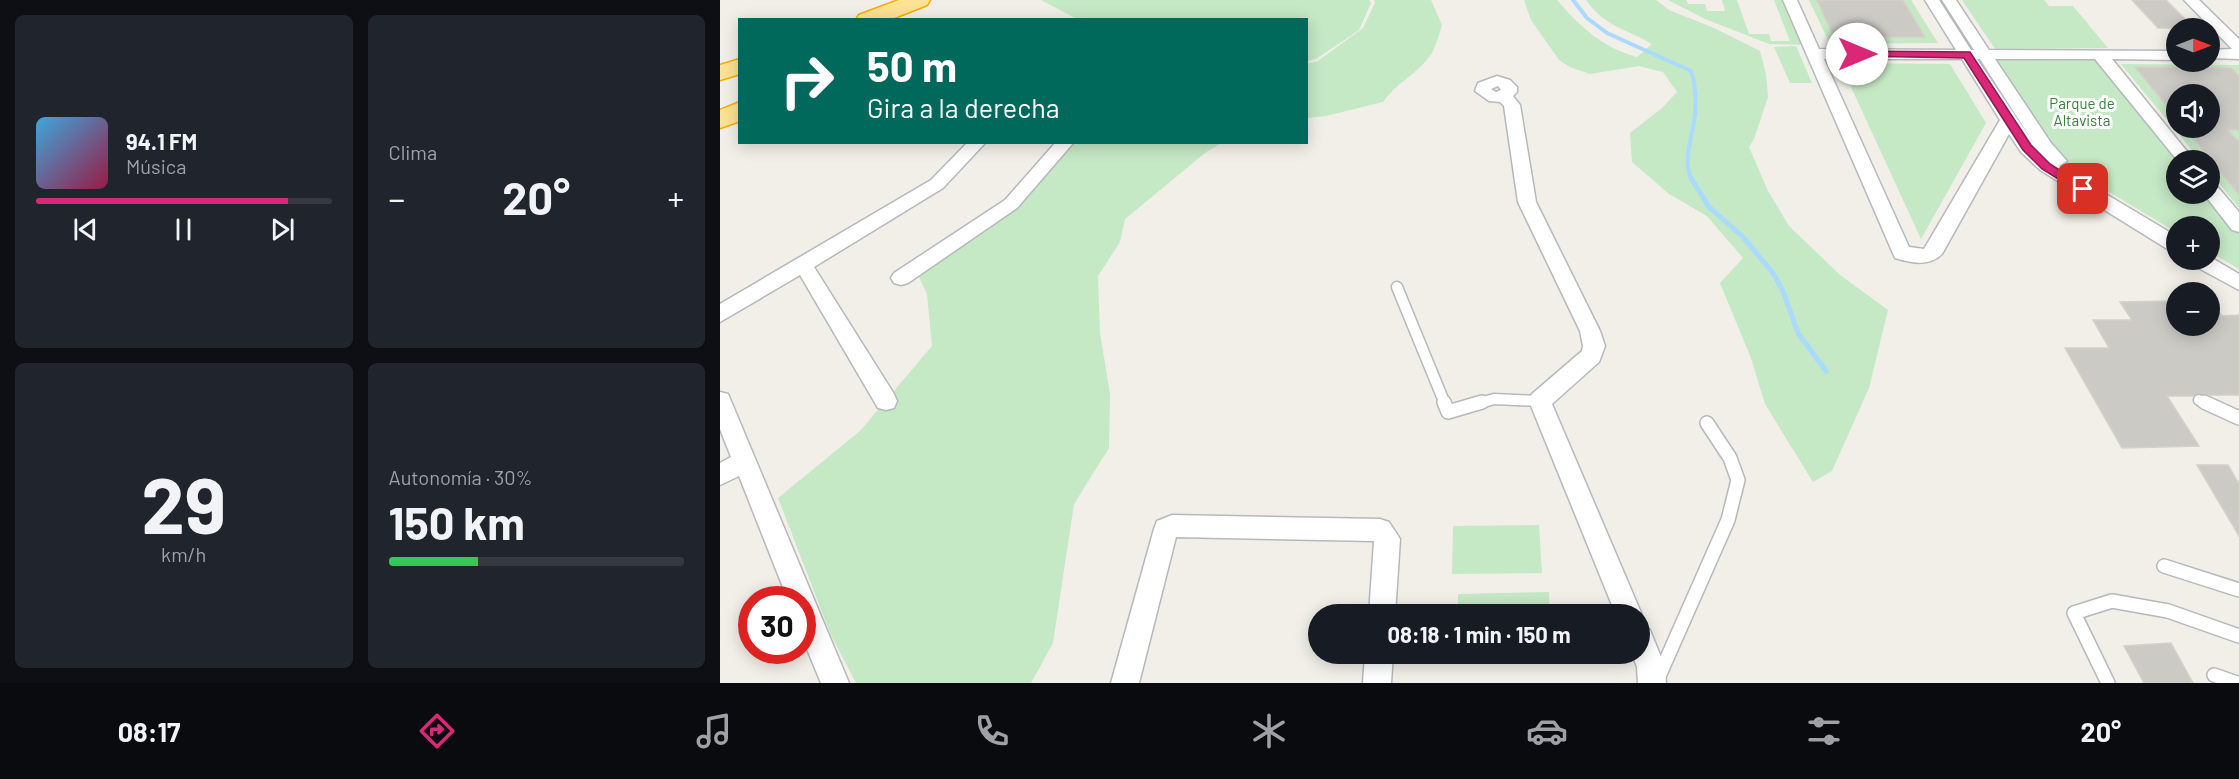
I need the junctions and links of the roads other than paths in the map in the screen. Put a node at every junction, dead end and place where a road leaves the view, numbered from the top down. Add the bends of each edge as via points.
1 (919, 0) edge
2 (1790, 0) edge
3 (1932, 0) edge
4 (1949, 0) edge
5 (2191, 0) edge
6 (872, 18) edge
7 (2239, 48) edge
8 (1812, 49) junction
9 (2166, 54) edge
10 (2220, 54) edge
11 (2239, 54) edge
12 (1976, 55) junction
13 (2100, 55) junction
14 (738, 67) edge
15 (720, 73) edge
16 (720, 80) edge
17 (738, 81) edge
18 (1503, 96) dead end
19 (738, 111) edge
20 (720, 120) edge
21 (2008, 120) junction
22 (976, 144) edge
23 (1064, 144) edge
24 (2178, 150) edge
25 (2220, 201) edge
26 (2239, 225) edge
27 (2166, 226) edge
28 (2166, 239) edge
29 (2220, 258) edge
30 (804, 266) junction
31 (2239, 269) edge
32 (2217, 270) edge
33 (900, 278) dead end
34 (2239, 283) edge
35 (1397, 287) dead end
36 (720, 314) edge
37 (2199, 400) dead end
38 (720, 401) edge
39 (886, 401) dead end
40 (1540, 401) junction
41 (2239, 418) edge
42 (1707, 423) dead end
43 (744, 461) junction
44 (720, 475) edge
45 (2164, 566) dead end
46 (795, 586) edge
47 (2239, 590) edge
48 (1383, 604) edge
49 (1624, 604) edge
50 (816, 635) edge
51 (2239, 636) edge
52 (1378, 664) edge
53 (2214, 675) dead end
54 (1653, 678) edge
55 (836, 683) edge
56 (1125, 683) edge
57 (1377, 683) edge
58 (2108, 683) edge
59 (2237, 683) edge

1 - 6 highway
2 - 8 street
3 - 12 street
4 - 12 street
5 - 7 street
8 - 12 street
8 - 21 street via 1902,253 1928,255 1935,249
9 - 13 street
10 - 11 street
12 - 13 street
12 - 21 street
12 - 27 street via 2059,162
13 - 24 street
14 - 15 highway
16 - 17 highway
18 - 40 street via 1512,105 1527,202 1594,346 1591,356
19 - 20 highway
21 - 28 street via 2027,148 2046,166
22 - 30 street via 936,184
23 - 33 street via 1011,204
25 - 26 street
29 - 31 street
30 - 36 street
30 - 39 street
32 - 34 street
35 - 40 lane via 1448,412 1494,399
37 - 41 lane
38 - 43 street
40 - 49 street
42 - 54 lane via 1730,458 1738,480 1728,520
43 - 44 street
43 - 46 street
45 - 47 lane
48 - 56 street via 1388,539 1380,530 1172,526 1164,535
50 - 55 street
51 - 58 lane via 2168,611 2112,601 2074,613
52 - 57 street
53 - 59 lane

